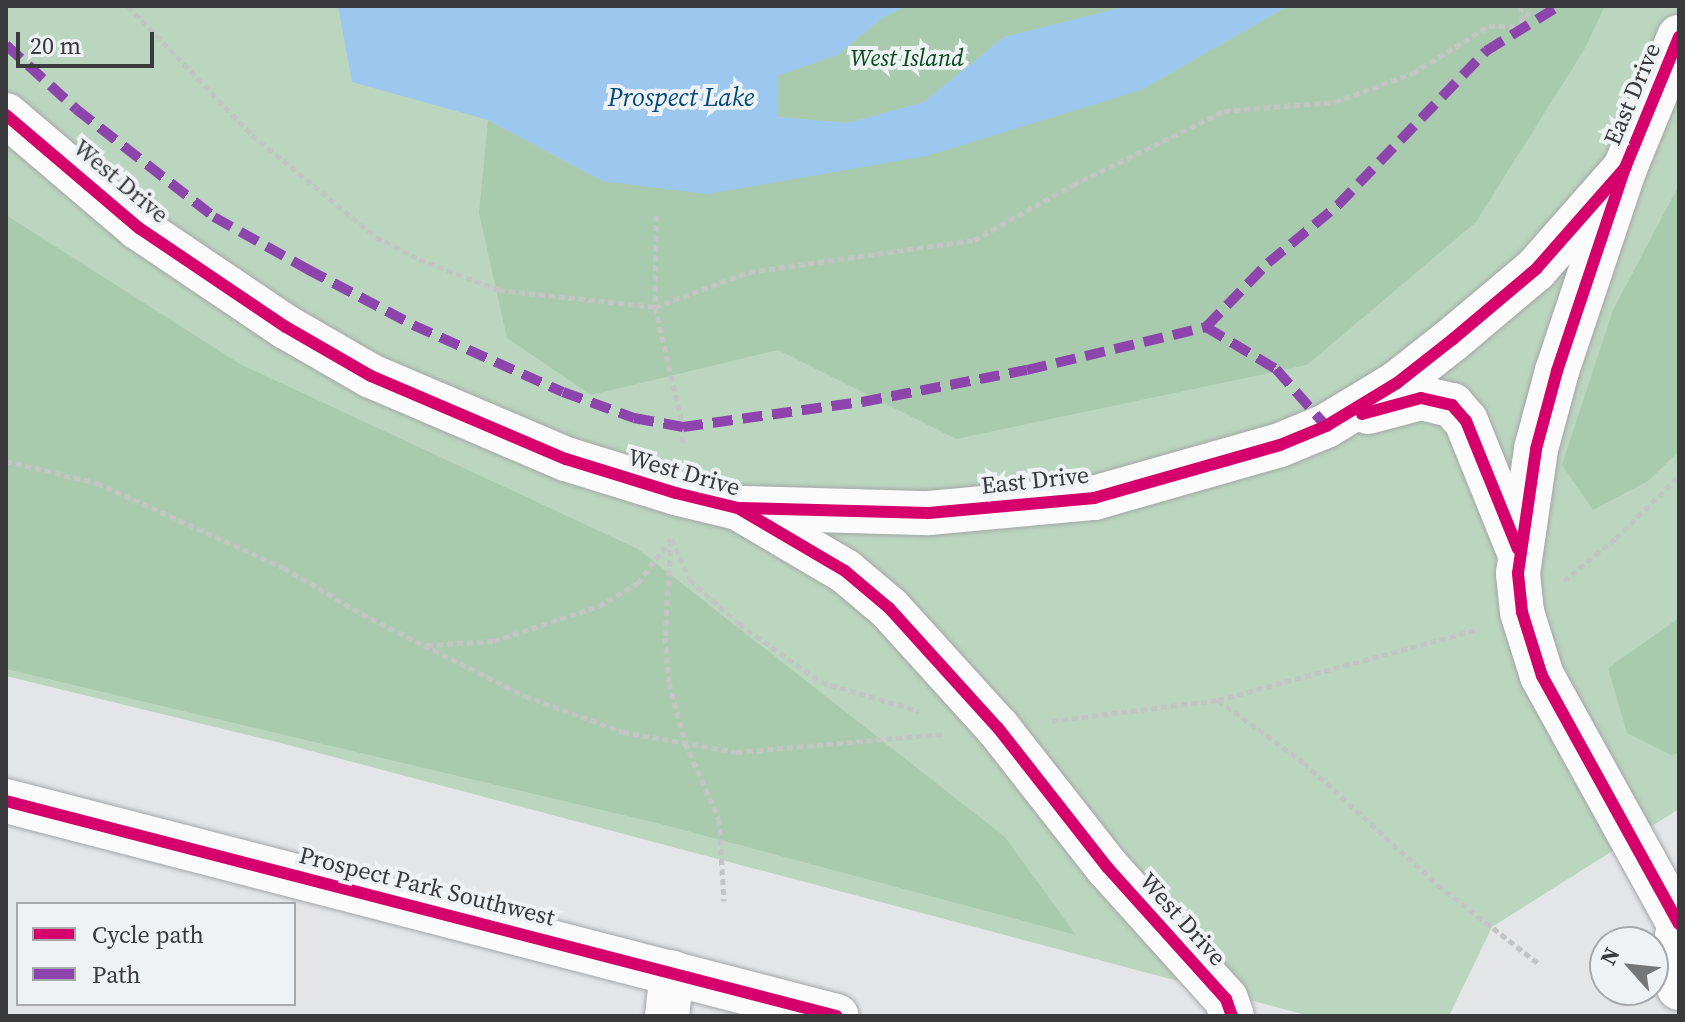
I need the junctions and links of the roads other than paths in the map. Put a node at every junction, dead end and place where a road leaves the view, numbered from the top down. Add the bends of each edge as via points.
1 (1679, 37) edge
2 (6, 115) edge
3 (1625, 168) junction
4 (1326, 426) junction
5 (738, 508) junction
6 (1519, 552) junction
7 (6, 801) edge
8 (1679, 924) edge
9 (672, 972) junction
10 (1679, 988) edge
11 (667, 1016) edge
12 (837, 1016) edge
13 (1232, 1016) edge

1 - 3 street, East Drive
2 - 5 street, West Drive via 139,228 286,327 371,376 566,459
3 - 4 street, East Drive via 1536,269 1397,383
3 - 6 street, East Drive via 1557,371 1536,449
4 - 5 street, East Drive via 1266,449 1094,498 929,513
4 - 6 street, East Drive via 1421,398 1452,405 1466,421
5 - 13 street, West Drive via 845,571 878,598 998,728 1107,867 1226,999
6 - 8 street, East Drive via 1522,612 1542,676
7 - 9 street, Prospect Park Southwest
8 - 10 street via 1671,972
9 - 11 street
9 - 12 street, Prospect Park Southwest

